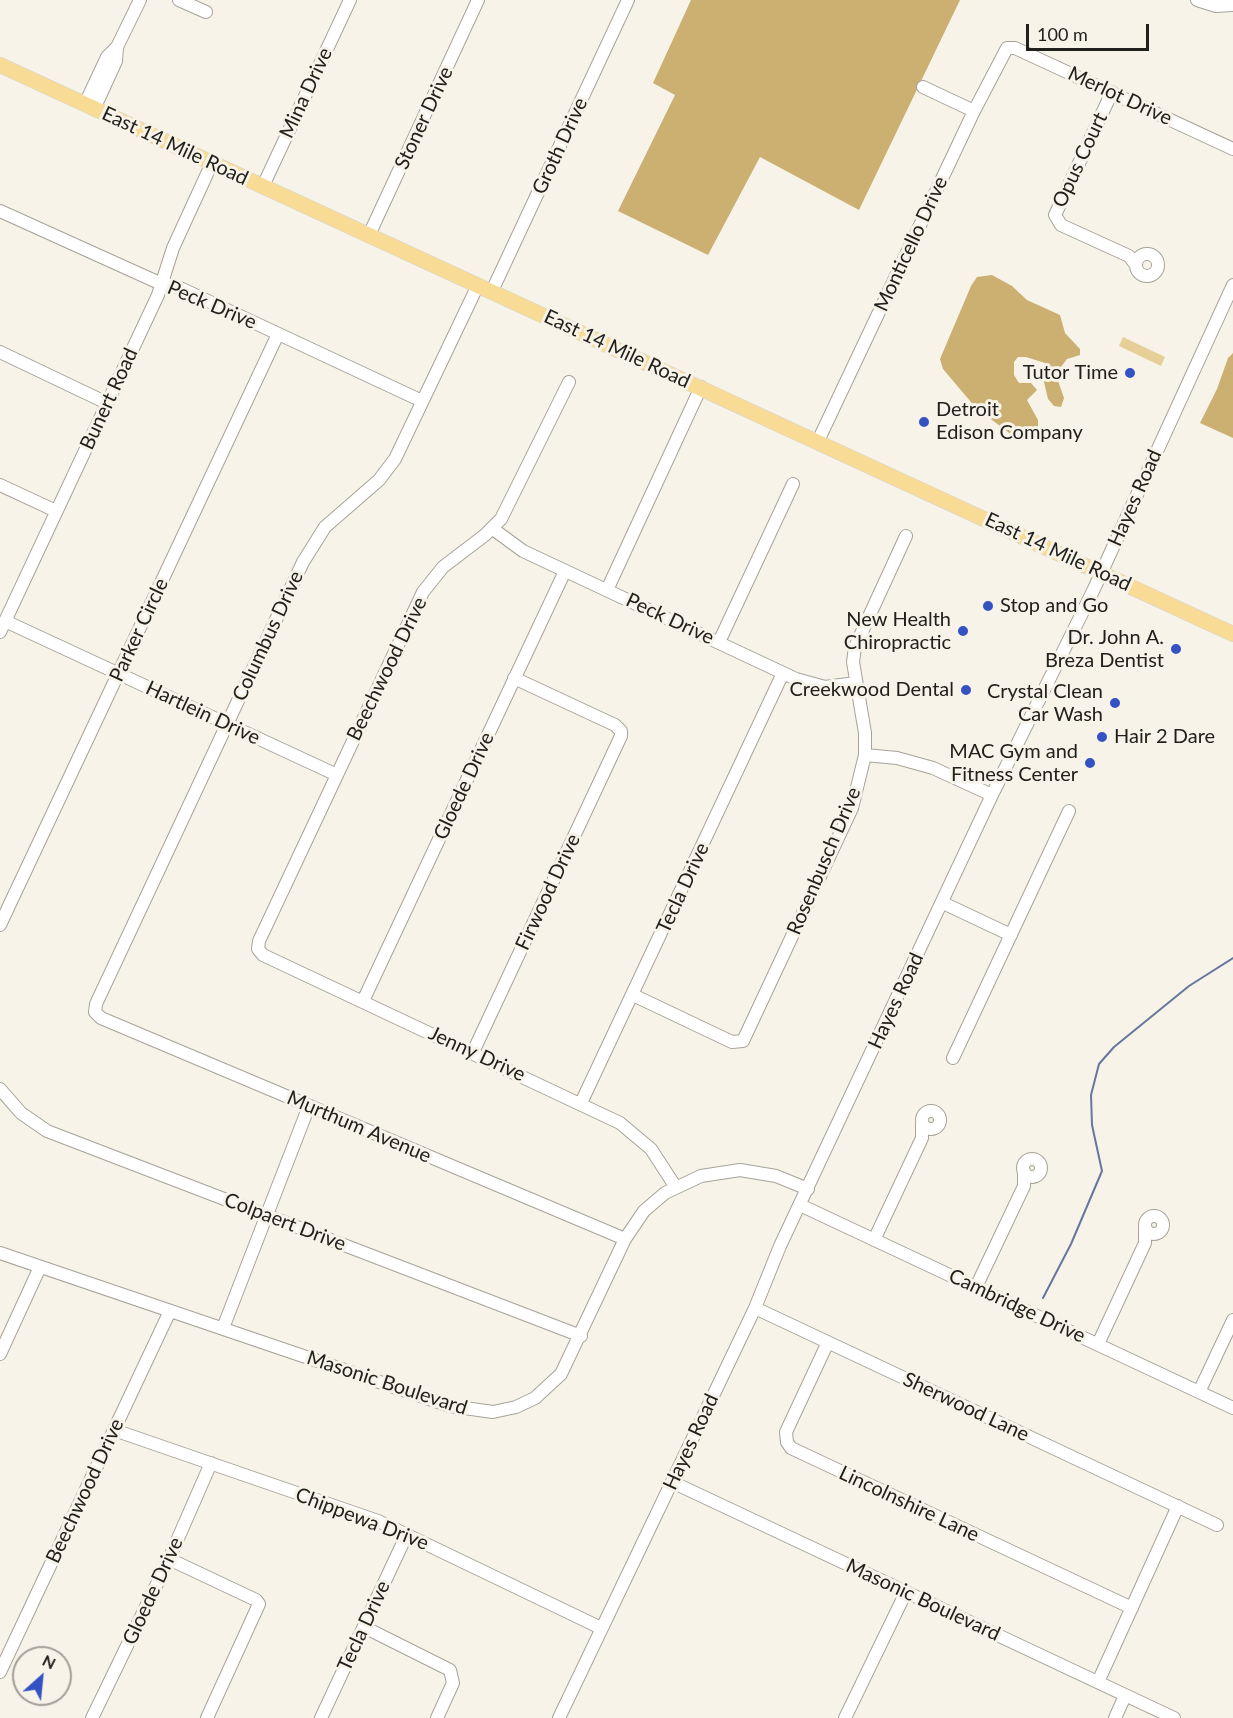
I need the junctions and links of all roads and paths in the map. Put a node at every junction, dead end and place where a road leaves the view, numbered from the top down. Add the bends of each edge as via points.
1 (140, 0) edge
2 (179, 0) edge
3 (350, 0) edge
4 (478, 0) edge
5 (628, 0) edge
6 (1197, 0) edge
7 (1233, 5) edge
8 (206, 12) dead end
9 (1007, 48) joint
10 (0, 65) edge
11 (923, 87) dead end
12 (1112, 92) junction
13 (90, 106) junction
14 (974, 111) junction
15 (1233, 149) edge
16 (212, 163) junction
17 (263, 186) junction
18 (0, 211) edge
19 (369, 235) junction
20 (1135, 259) dead end
21 (163, 283) junction
22 (1233, 285) edge
23 (485, 288) junction
24 (278, 334) junction
25 (0, 352) edge
26 (569, 382) dead end
27 (701, 387) junction
28 (422, 401) junction
29 (108, 403) junction
30 (818, 441) junction
31 (793, 484) dead end
32 (0, 485) edge
33 (57, 512) junction
34 (493, 529) junction
35 (906, 536) dead end
36 (565, 571) junction
37 (1101, 572) junction
38 (607, 590) junction
39 (3, 626) edge
40 (1233, 634) edge
41 (719, 642) junction
42 (783, 673) junction
43 (119, 674) junction
44 (514, 678) junction
45 (856, 683) junction
46 (228, 724) junction
47 (865, 755) junction
48 (337, 775) junction
49 (992, 795) junction
50 (1069, 811) dead end
51 (943, 903) junction
52 (0, 925) edge
53 (1011, 935) junction
54 (258, 949) joint
55 (633, 994) junction
56 (363, 1001) junction
57 (95, 1012) joint
58 (473, 1052) junction
59 (953, 1058) dead end
60 (0, 1089) edge
61 (581, 1103) junction
62 (309, 1106) junction
63 (927, 1127) dead end
64 (1029, 1174) dead end
65 (675, 1186) junction
66 (808, 1189) junction
67 (800, 1205) junction
68 (266, 1214) junction
69 (1150, 1232) dead end
70 (625, 1239) junction
71 (874, 1240) junction
72 (0, 1253) edge
73 (40, 1267) junction
74 (976, 1287) junction
75 (754, 1308) junction
76 (170, 1311) junction
77 (1233, 1320) edge
78 (223, 1328) junction
79 (581, 1336) junction
80 (828, 1342) junction
81 (1098, 1344) junction
82 (0, 1354) edge
83 (1199, 1392) junction
84 (1233, 1408) edge
85 (114, 1430) junction
86 (211, 1463) junction
87 (672, 1482) junction
88 (1178, 1506) junction
89 (1217, 1525) dead end
90 (407, 1534) junction
91 (169, 1559) junction
92 (906, 1592) junction
93 (1132, 1608) junction
94 (364, 1628) junction
95 (601, 1628) junction
96 (0, 1672) edge
97 (1098, 1682) junction
98 (1125, 1696) junction
99 (92, 1718) edge
100 (207, 1718) edge
101 (321, 1718) edge
102 (437, 1718) edge
103 (559, 1718) edge
104 (845, 1718) edge
105 (1115, 1718) edge
106 (1174, 1718) edge

1 - 13 street via 117,47 107,57
2 - 8 street
3 - 17 street, Mina Drive
4 - 19 street, Stoner Drive
5 - 23 street, Groth Drive
6 - 7 street via 1216,6
9 - 12 street, Merlot Drive via 1015,48
9 - 14 street, Monticello Drive
10 - 13 main road, East 14 Mile Road
11 - 14 street
12 - 15 street, Merlot Drive
12 - 20 street, Opus Court via 1055,215 1061,225
13 - 16 main road, East 14 Mile Road
14 - 30 street, Monticello Drive
16 - 17 main road, East 14 Mile Road
16 - 21 street, Bunert Road via 173,248
17 - 19 main road, East 14 Mile Road
18 - 21 street, Peck Drive
19 - 23 main road, East 14 Mile Road
21 - 24 street, Peck Drive
21 - 29 street, Bunert Road
22 - 37 street, Hayes Road
23 - 27 main road, East 14 Mile Road
23 - 28 street, Columbus Drive
24 - 28 street, Peck Drive
24 - 43 street, Parker Circle
25 - 29 street
26 - 34 street, Beechwood Drive via 508,509
27 - 30 main road, East 14 Mile Road
27 - 38 street
28 - 46 street, Columbus Drive via 386,472 335,516 313,543
29 - 33 street, Bunert Road
30 - 37 main road, East 14 Mile Road
31 - 41 street
32 - 33 street
33 - 39 street, Bunert Road
34 - 36 street, Peck Drive via 523,551
34 - 48 street, Beechwood Drive via 443,567 423,592
35 - 45 street, Rosenbusch Drive via 855,647
36 - 38 street, Peck Drive
36 - 44 street, Gloede Drive
37 - 40 main road, East 14 Mile Road
37 - 49 street, Hayes Road
38 - 41 street, Peck Drive
39 - 43 street, Hartlein Drive
41 - 42 street, Peck Drive
42 - 45 street, Peck Drive via 825,687
42 - 55 street, Tecla Drive
43 - 46 street, Hartlein Drive
43 - 52 street, Parker Circle
44 - 56 street, Gloede Drive
44 - 58 street, Firwood Drive via 621,731
45 - 47 street, Rosenbusch Drive
46 - 48 street, Hartlein Drive
46 - 57 street, Columbus Drive
47 - 49 street via 897,758 933,768
47 - 55 street, Rosenbusch Drive via 852,808 740,1043
48 - 54 street, Beechwood Drive
49 - 51 street, Hayes Road
50 - 53 street
51 - 53 street
51 - 66 street, Hayes Road
53 - 59 street
54 - 56 street, Jenny Drive via 263,955
55 - 61 street, Tecla Drive
56 - 58 street, Jenny Drive
57 - 62 street, Murthum Avenue via 101,1018
58 - 61 street, Jenny Drive
60 - 68 street, Colpaert Drive via 21,1113 47,1131
61 - 65 street, Jenny Drive via 640,1137
62 - 68 street
62 - 70 street, Murthum Avenue
63 - 71 street
64 - 74 street
65 - 66 street, Masonic Boulevard via 710,1173 740,1170 776,1176
65 - 70 street, Masonic Boulevard via 644,1211
66 - 67 street, Hayes Road
67 - 71 street, Cambridge Drive
67 - 75 street, Hayes Road
68 - 78 street
68 - 79 street, Colpaert Drive
69 - 81 street
70 - 79 street, Masonic Boulevard
71 - 74 street, Cambridge Drive
72 - 73 street, Masonic Boulevard
73 - 76 street, Masonic Boulevard
73 - 82 street
74 - 81 street, Cambridge Drive
75 - 80 street, Sherwood Lane
75 - 87 street, Hayes Road
76 - 78 street, Masonic Boulevard
76 - 85 street, Beechwood Drive
77 - 83 street
78 - 79 street, Masonic Boulevard via 420,1396 482,1412 516,1407 544,1392 561,1374
80 - 88 street, Sherwood Lane
80 - 93 street, Lincolnshire Lane via 786,1432 791,1448
81 - 83 street, Cambridge Drive
83 - 84 street, Cambridge Drive
85 - 86 street, Chippewa Drive
85 - 96 street, Beechwood Drive
86 - 90 street, Chippewa Drive
86 - 91 street, Gloede Drive
87 - 92 street, Masonic Boulevard
87 - 95 street, Hayes Road
88 - 89 street, Sherwood Lane
88 - 93 street
90 - 94 street, Tecla Drive
90 - 95 street, Chippewa Drive
91 - 99 street, Gloede Drive
91 - 100 street via 256,1599 259,1604
92 - 97 street, Masonic Boulevard
92 - 104 street
93 - 97 street
94 - 101 street, Tecla Drive
94 - 102 street via 444,1665 453,1675
95 - 103 street, Hayes Road
97 - 98 street, Masonic Boulevard
98 - 105 street
98 - 106 street, Masonic Boulevard

